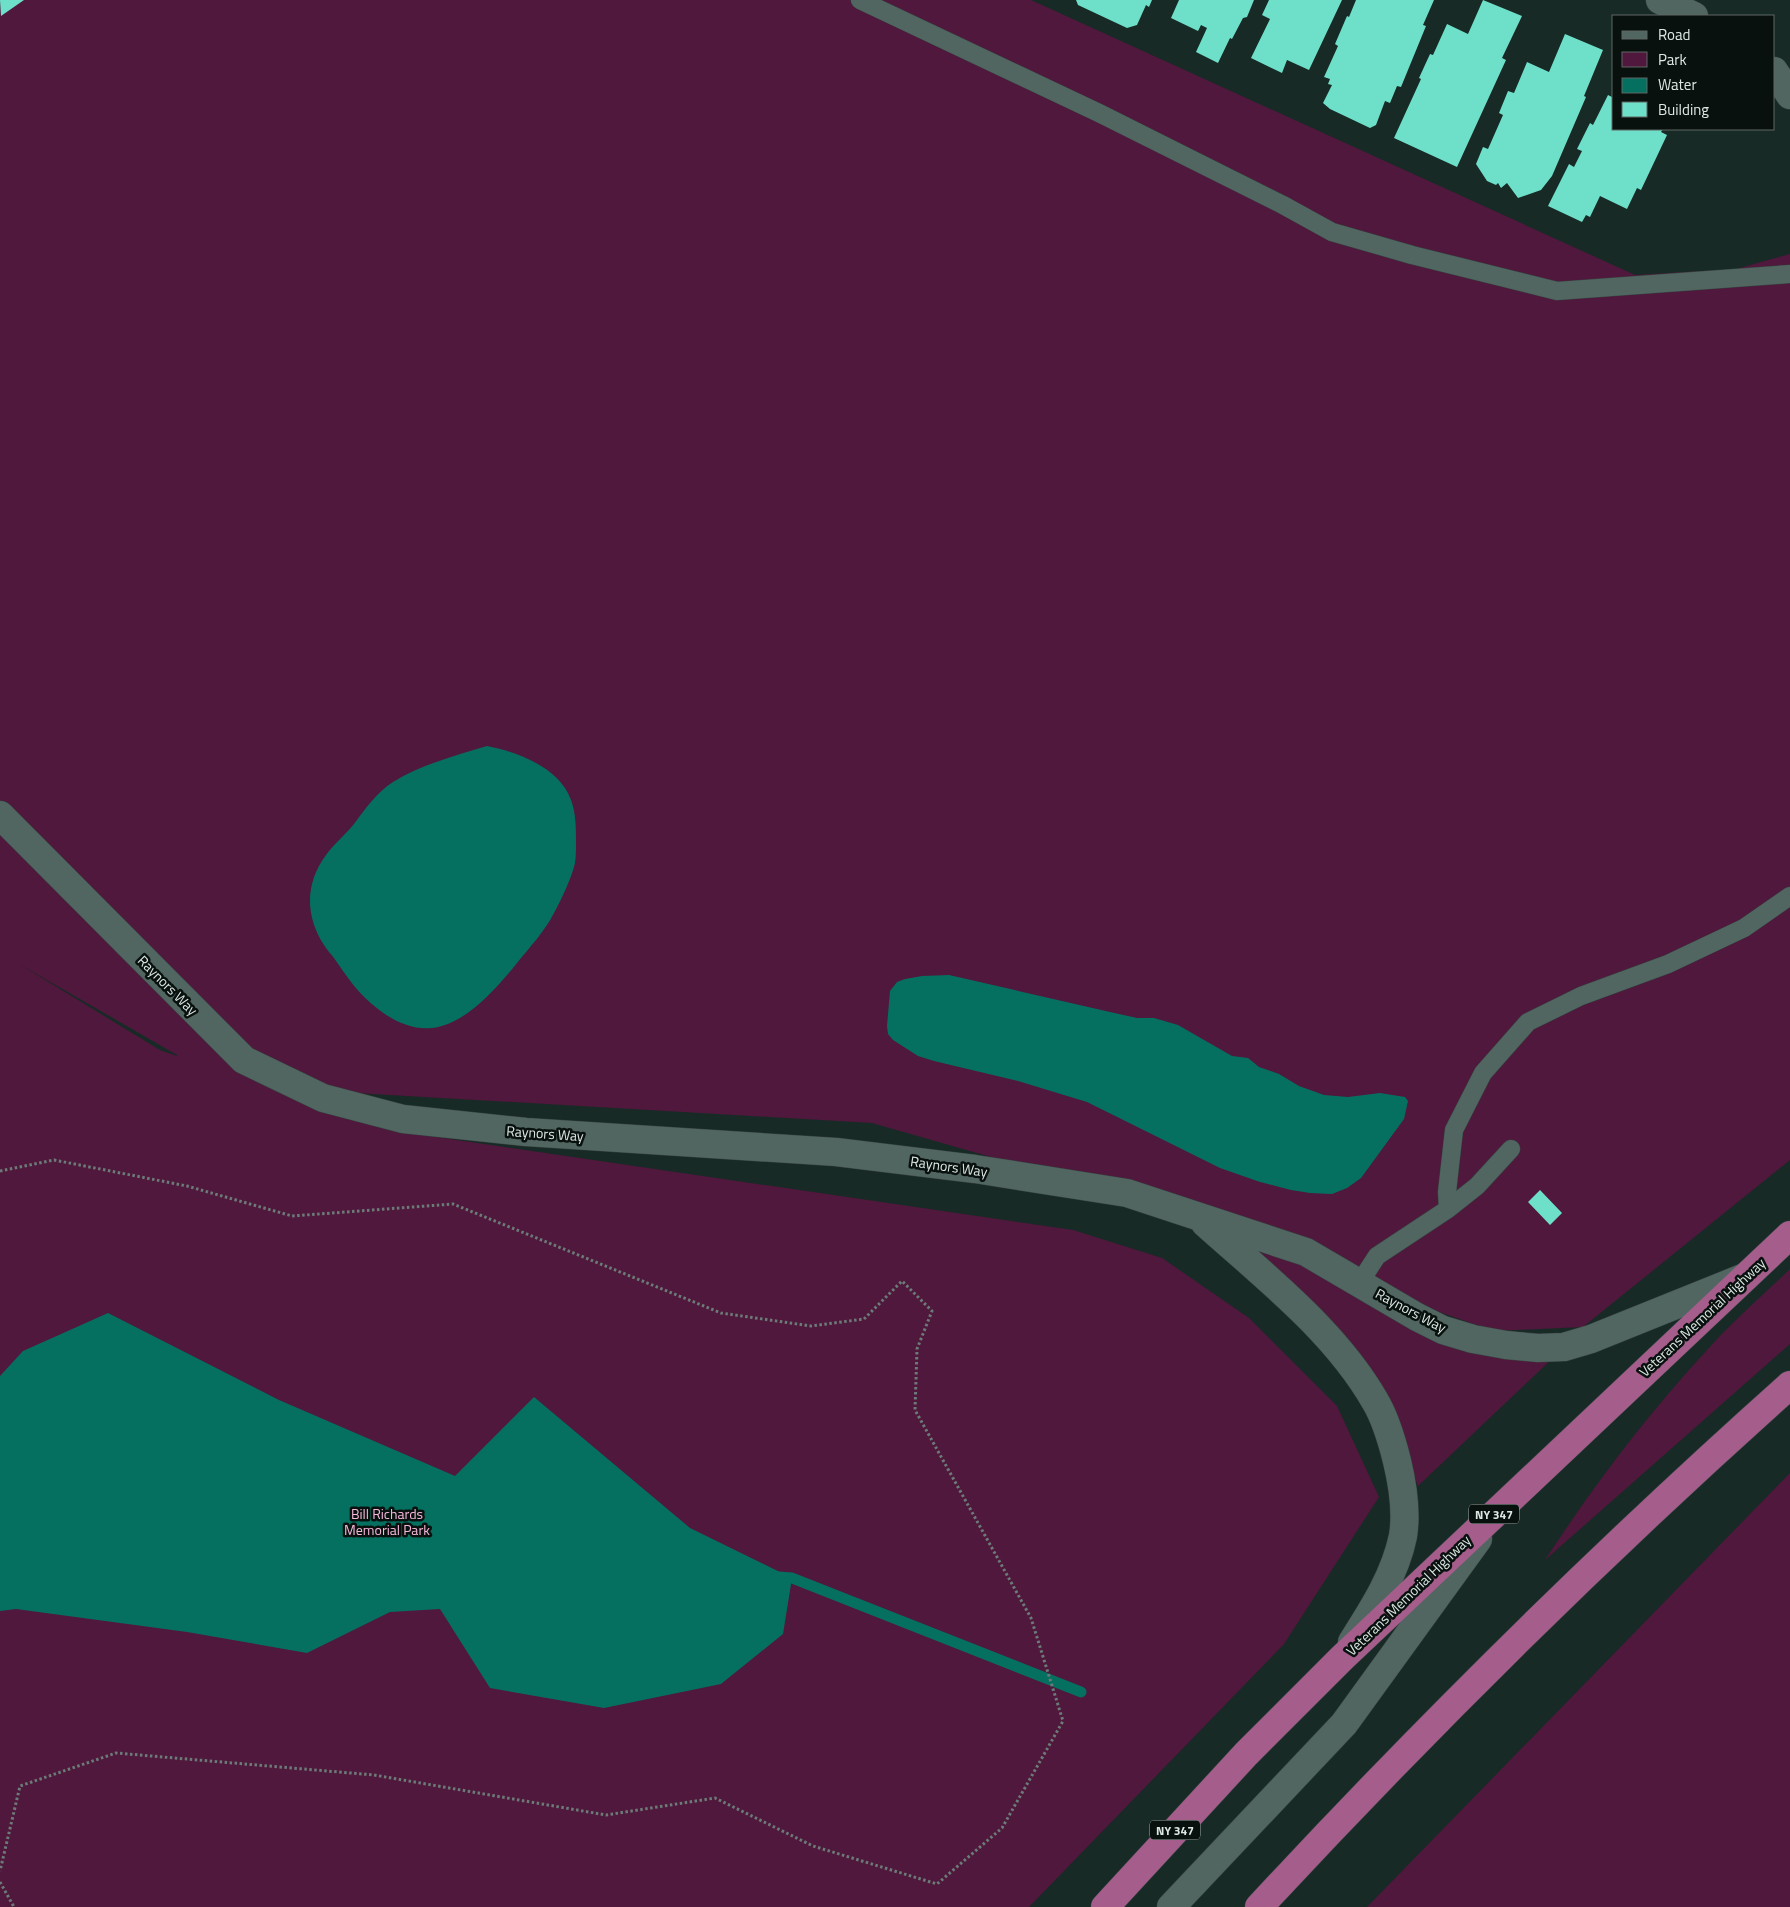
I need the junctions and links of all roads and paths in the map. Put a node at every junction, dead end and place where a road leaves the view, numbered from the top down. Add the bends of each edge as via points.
1 (860, 0) edge
2 (1660, 0) edge
3 (1692, 15) edge
4 (1775, 72) edge
5 (1790, 95) edge
6 (1790, 274) edge
7 (0, 815) edge
8 (1790, 896) edge
9 (1511, 1150) dead end
10 (0, 1171) edge
11 (1448, 1209) junction
12 (1197, 1215) junction
13 (1790, 1235) edge
14 (1745, 1277) junction
15 (1360, 1282) junction
16 (1790, 1385) edge
17 (1501, 1508) junction
18 (1342, 1658) junction
19 (0, 1871) edge
20 (0, 1882) edge
21 (14, 1907) edge
22 (1105, 1907) edge
23 (1171, 1907) edge
24 (1259, 1907) edge

1 - 6 lane via 1099,113 1332,232 1557,291
2 - 3 street
4 - 5 street
7 - 12 street, Raynors Way via 244,1060 323,1098 403,1118 526,1132 836,1152 957,1167 1127,1193
8 - 11 lane via 1744,928 1668,964 1581,996 1528,1022 1483,1074 1454,1130
9 - 11 lane via 1477,1186
10 - 19 path via 54,1160 187,1186 292,1216 453,1204 721,1312 811,1326 864,1319 902,1281 932,1311 917,1349 915,1410 1030,1618 1063,1721 1002,1828 937,1884 813,1846 716,1798 606,1815 374,1775 116,1753 20,1786
11 - 15 lane via 1377,1256
12 - 15 street, Raynors Way via 1306,1252
12 - 18 street, Raynors Way via 1290,1300 1345,1357 1376,1402 1388,1428 1403,1487 1405,1518 1402,1537 1385,1588
13 - 14 highway, Veterans Memorial Highway / NY 347
14 - 15 street, Raynors Way via 1591,1339 1564,1347 1538,1348 1474,1339 1443,1330
14 - 17 highway, Veterans Memorial Highway / NY 347
16 - 24 highway via 1569,1590 1385,1774
17 - 18 highway, Veterans Memorial Highway / NY 347
17 - 23 street via 1344,1724
18 - 22 highway, Veterans Memorial Highway / NY 347 via 1246,1754
20 - 21 path

